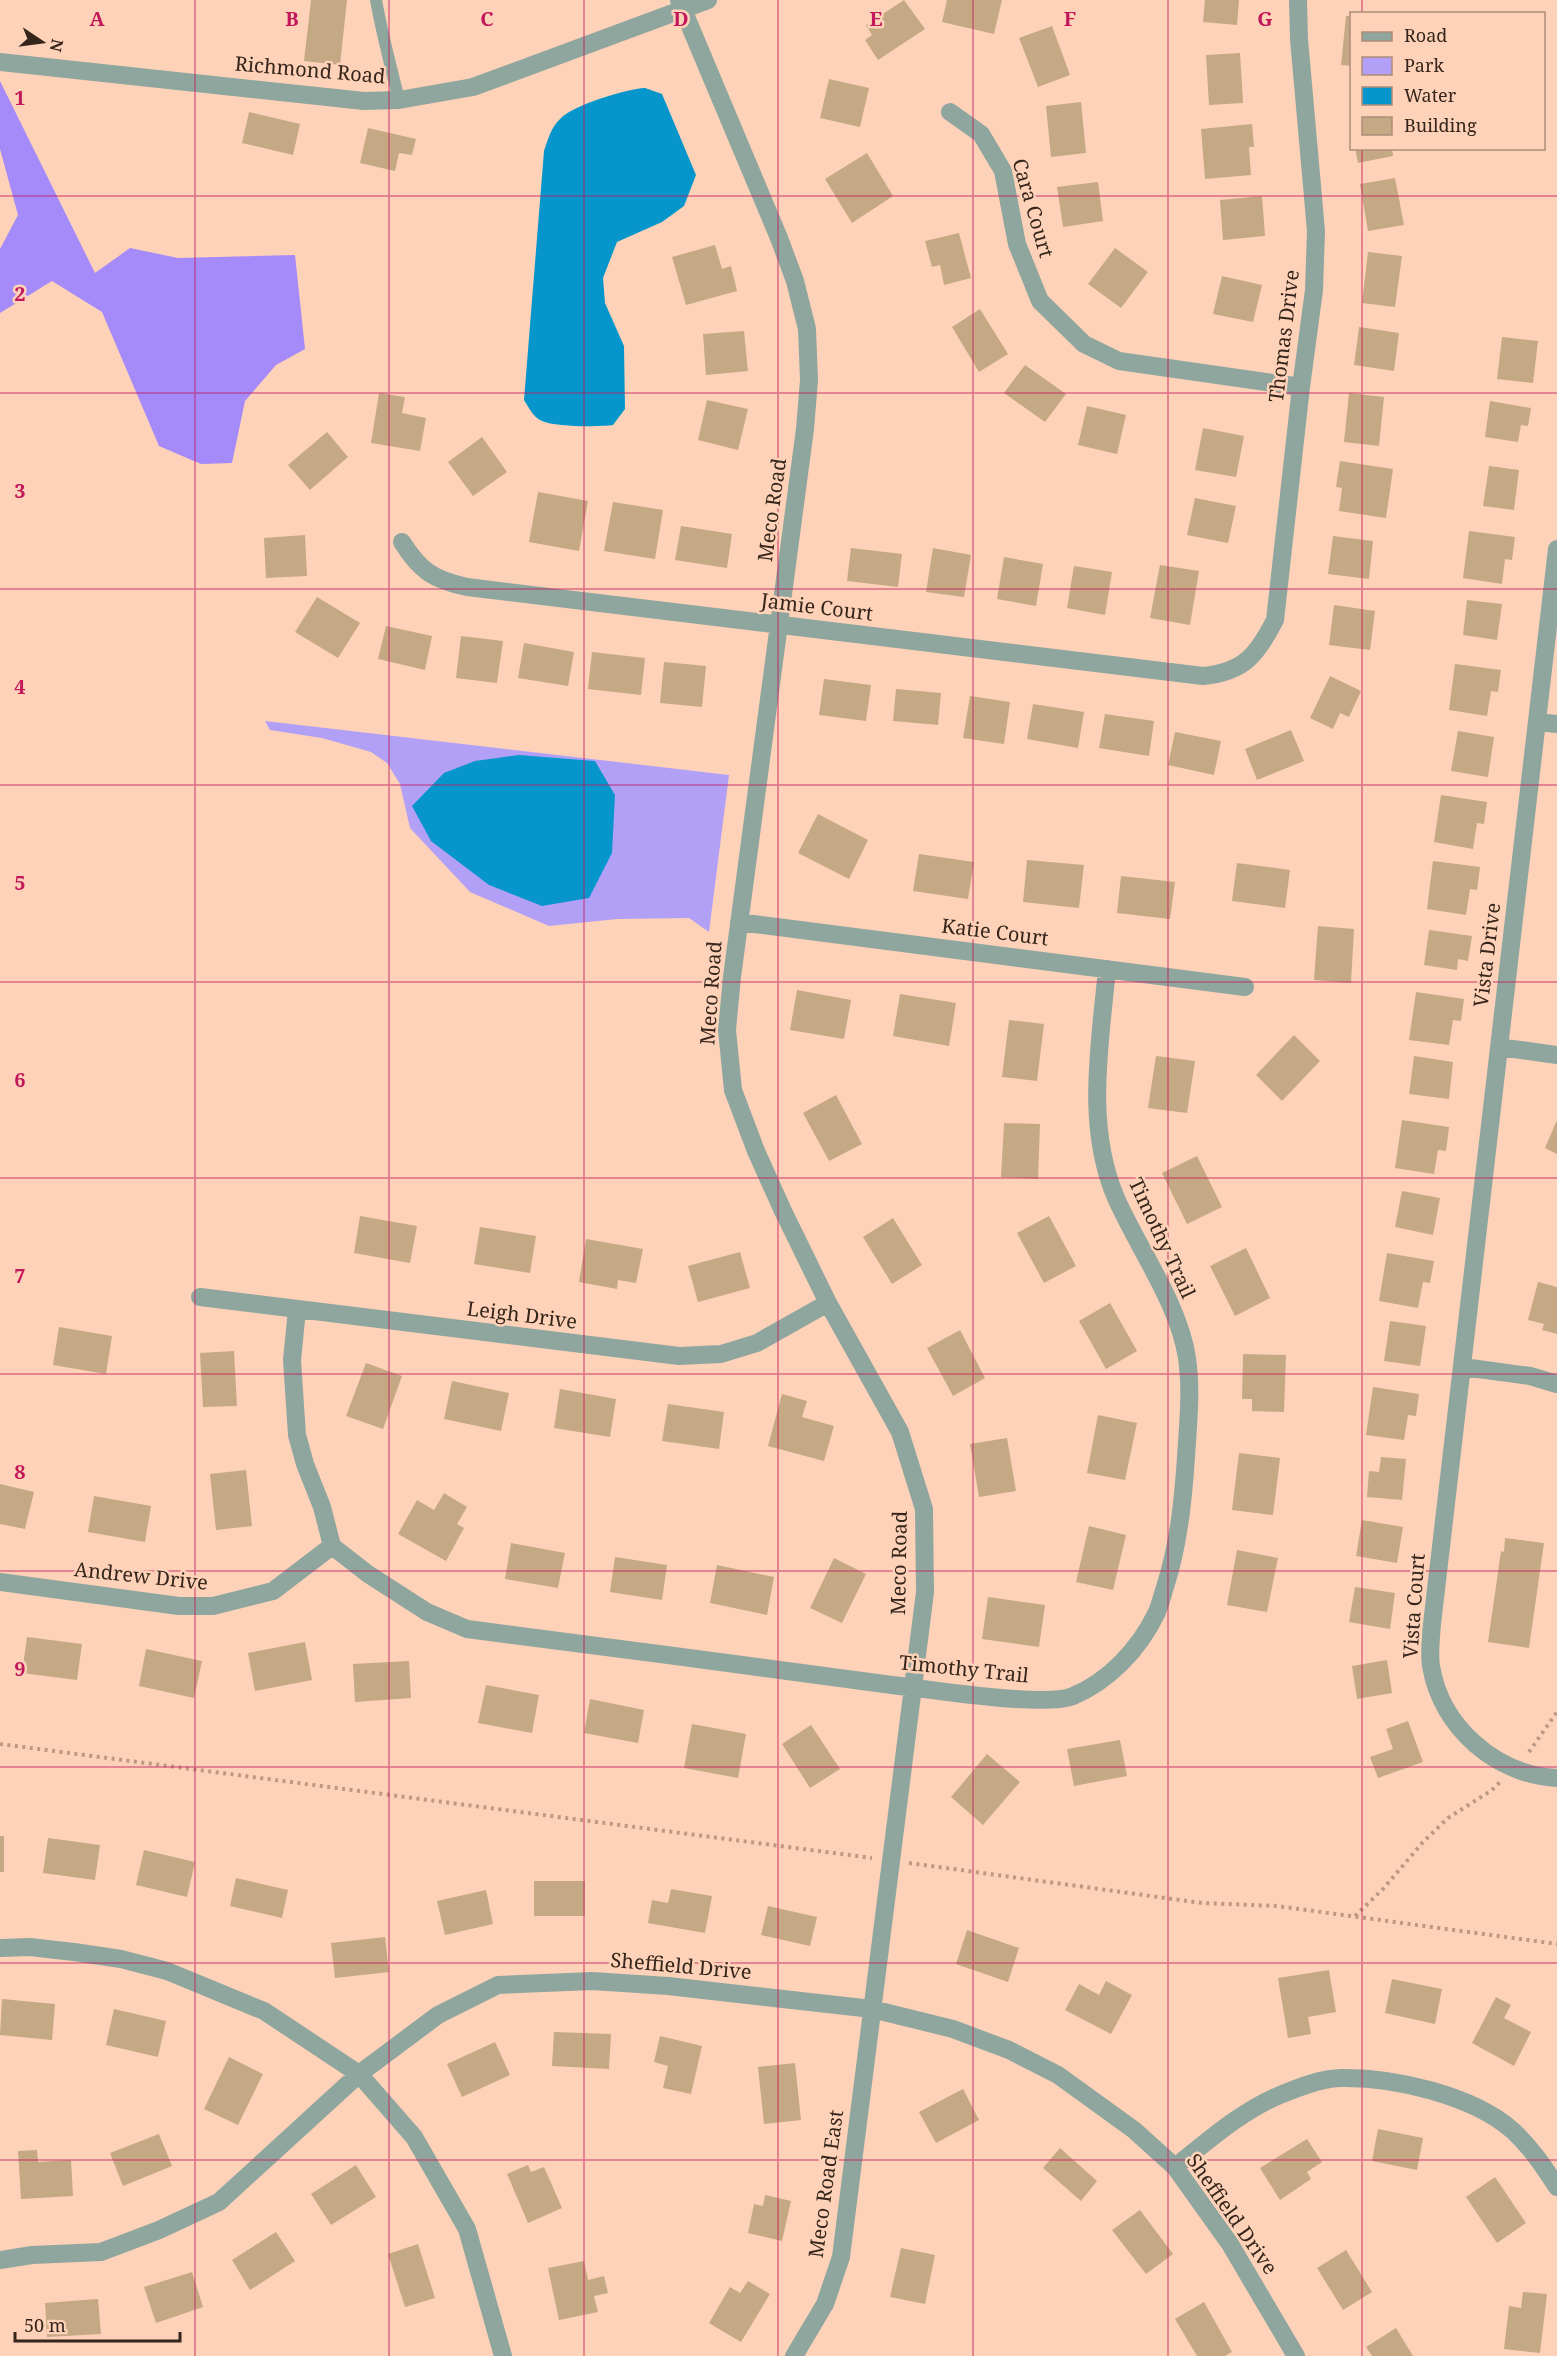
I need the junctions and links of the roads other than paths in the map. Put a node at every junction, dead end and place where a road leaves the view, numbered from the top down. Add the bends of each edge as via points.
1 (376, 0) edge
2 (708, 0) edge
3 (1298, 0) edge
4 (681, 5) edge
5 (0, 62) edge
6 (399, 100) junction
7 (950, 112) dead end
8 (1301, 387) junction
9 (402, 542) dead end
10 (1557, 549) edge
11 (779, 625) junction
12 (1243, 665) joint
13 (1537, 722) junction
14 (1557, 724) edge
15 (740, 922) junction
16 (1107, 969) junction
17 (1245, 987) dead end
18 (1499, 1047) junction
19 (1557, 1055) edge
20 (200, 1297) dead end
21 (828, 1302) junction
22 (297, 1310) junction
23 (1463, 1367) junction
24 (1557, 1384) edge
25 (332, 1546) junction
26 (0, 1582) edge
27 (912, 1687) junction
28 (1557, 1778) edge
29 (0, 1948) edge
30 (872, 2009) junction
31 (359, 2074) junction
32 (1175, 2167) junction
33 (1557, 2187) edge
34 (0, 2260) edge
35 (503, 2356) edge
36 (794, 2356) edge
37 (1296, 2356) edge

1 - 6 lane
2 - 4 street, Richmond Road
3 - 8 street, Thomas Drive via 1317,231 1314,290
4 - 6 street, Richmond Road via 473,87
4 - 11 street, Meco Road via 779,238 807,329 809,380 805,429
5 - 6 street, Richmond Road via 364,101
7 - 8 street, Cara Court via 981,134 1002,171 1017,244 1040,301 1084,344 1119,361
8 - 12 street, Thomas Drive via 1275,620 1263,643
9 - 11 street, Jamie Court via 426,572 444,582
10 - 13 street, Vista Drive
11 - 12 street, Jamie Court via 1203,676 1223,674
11 - 15 street, Meco Road
13 - 14 street
13 - 18 street, Vista Drive
15 - 16 street, Katie Court
15 - 21 street, Meco Road via 727,1029 733,1090 756,1151
16 - 17 street, Katie Court
16 - 27 street, Timothy Trail via 1098,1073 1101,1155 1116,1197 1161,1285 1187,1356 1190,1406 1174,1559 1156,1614 1130,1654 1099,1684 1068,1699 1034,1700
18 - 19 street
18 - 23 street, Vista Drive
20 - 22 street, Leigh Drive
21 - 22 street, Leigh Drive via 758,1343 721,1354 679,1356
21 - 27 street, Meco Road via 900,1432 924,1509 925,1592
22 - 25 street via 292,1360 297,1435
23 - 24 street via 1530,1376
23 - 28 street, Vista Court via 1433,1613 1431,1665 1441,1699 1456,1725 1486,1754 1513,1769
25 - 26 street, Andrew Drive via 273,1591 213,1606 179,1606
25 - 27 street, Timothy Trail via 427,1612 467,1629
27 - 30 street, Meco Road
29 - 31 street via 74,1952 166,1971 264,2011
30 - 31 street, Sheffield Drive via 592,1981 498,1985 438,2015
30 - 32 street, Sheffield Drive via 952,2029 1048,2070 1134,2130
30 - 36 street, Meco Road East via 841,2257 825,2304
31 - 34 street, Sheffield Drive via 219,2202 101,2252
31 - 35 street via 414,2137 467,2229
32 - 33 street via 1262,2104 1279,2095 1339,2078 1396,2082 1442,2094 1488,2114 1526,2144
32 - 37 street, Sheffield Drive via 1230,2244

